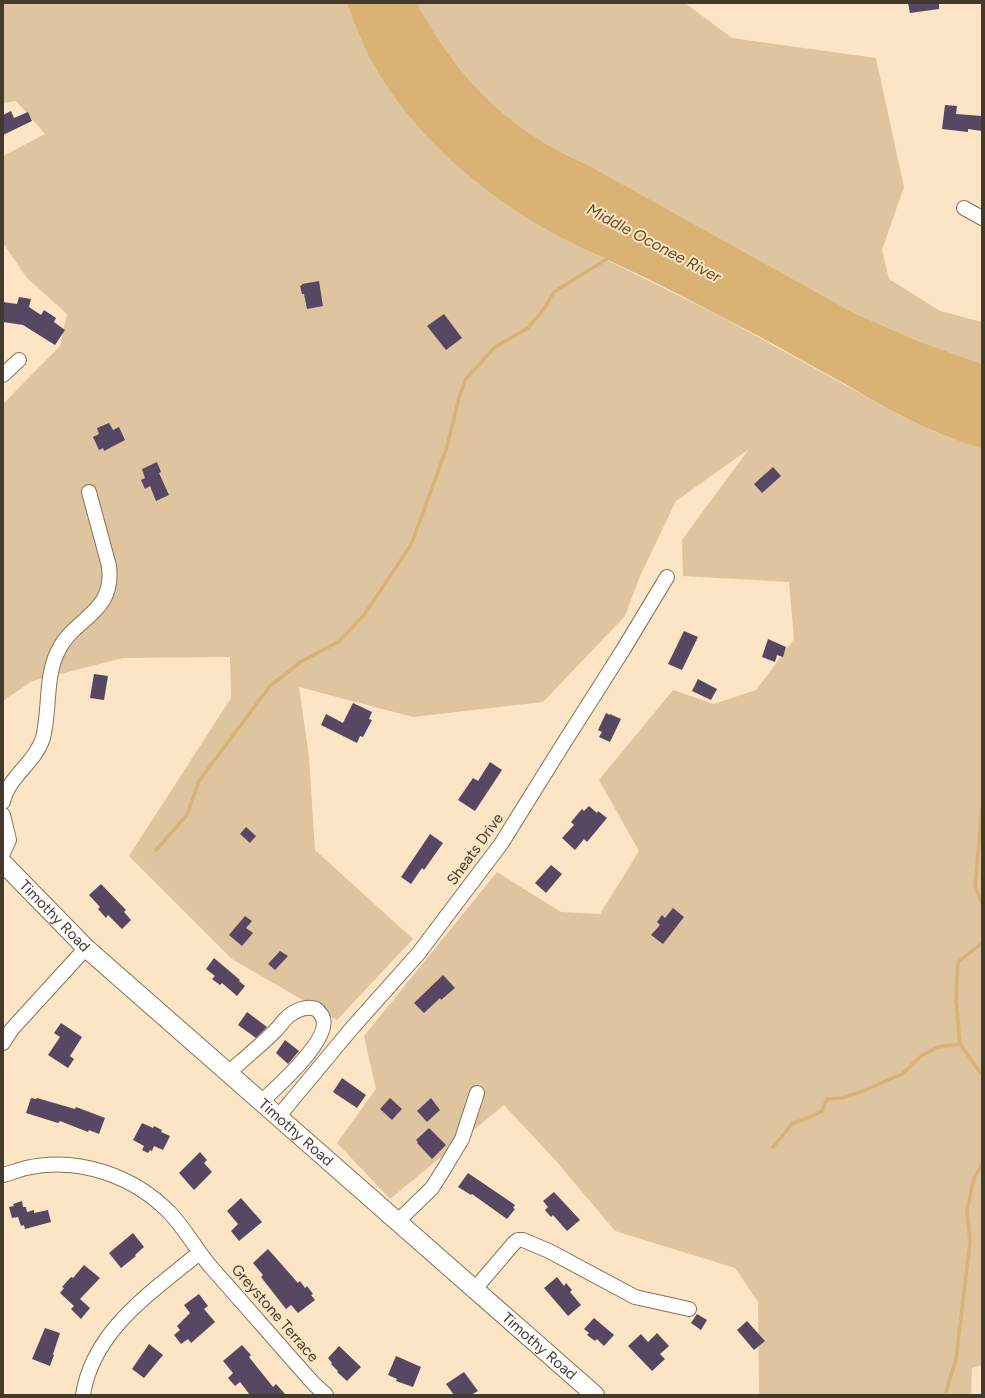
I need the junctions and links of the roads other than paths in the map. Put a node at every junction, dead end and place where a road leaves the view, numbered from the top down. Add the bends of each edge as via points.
1 (964, 208) dead end
2 (982, 218) edge
3 (20, 360) dead end
4 (3, 375) edge
5 (89, 492) dead end
6 (667, 577) dead end
7 (3, 802) edge
8 (3, 815) edge
9 (3, 853) edge
10 (3, 863) edge
11 (86, 948) junction
12 (8, 1025) edge
13 (3, 1043) edge
14 (228, 1073) junction
15 (477, 1093) dead end
16 (262, 1102) junction
17 (278, 1117) junction
18 (3, 1175) edge
19 (397, 1222) junction
20 (199, 1253) junction
21 (474, 1290) junction
22 (689, 1309) dead end
23 (83, 1395) edge
24 (326, 1395) edge
25 (594, 1395) edge

1 - 2 street
3 - 4 street
5 - 7 street via 109,566 108,587 94,612 65,639 58,650 52,667 43,737 34,754 5,793
6 - 17 street, Sheats Drive via 501,844 418,954
8 - 9 street via 9,840
10 - 11 main road, Timothy Road
11 - 12 street
11 - 14 main road, Timothy Road
12 - 13 street
14 - 16 main road, Timothy Road
14 - 16 street via 291,1013 310,1007 319,1010 324,1027 321,1036 293,1072
15 - 19 street via 462,1139 444,1169 432,1188
16 - 17 main road, Timothy Road
17 - 19 main road, Timothy Road
18 - 20 street, Greystone Terrace via 27,1168 63,1165 86,1167 114,1175 159,1202 171,1214
19 - 21 main road, Timothy Road
20 - 23 street via 114,1326 96,1356
20 - 24 street, Greystone Terrace
21 - 22 street via 514,1243 523,1240 635,1297
21 - 25 main road, Timothy Road

